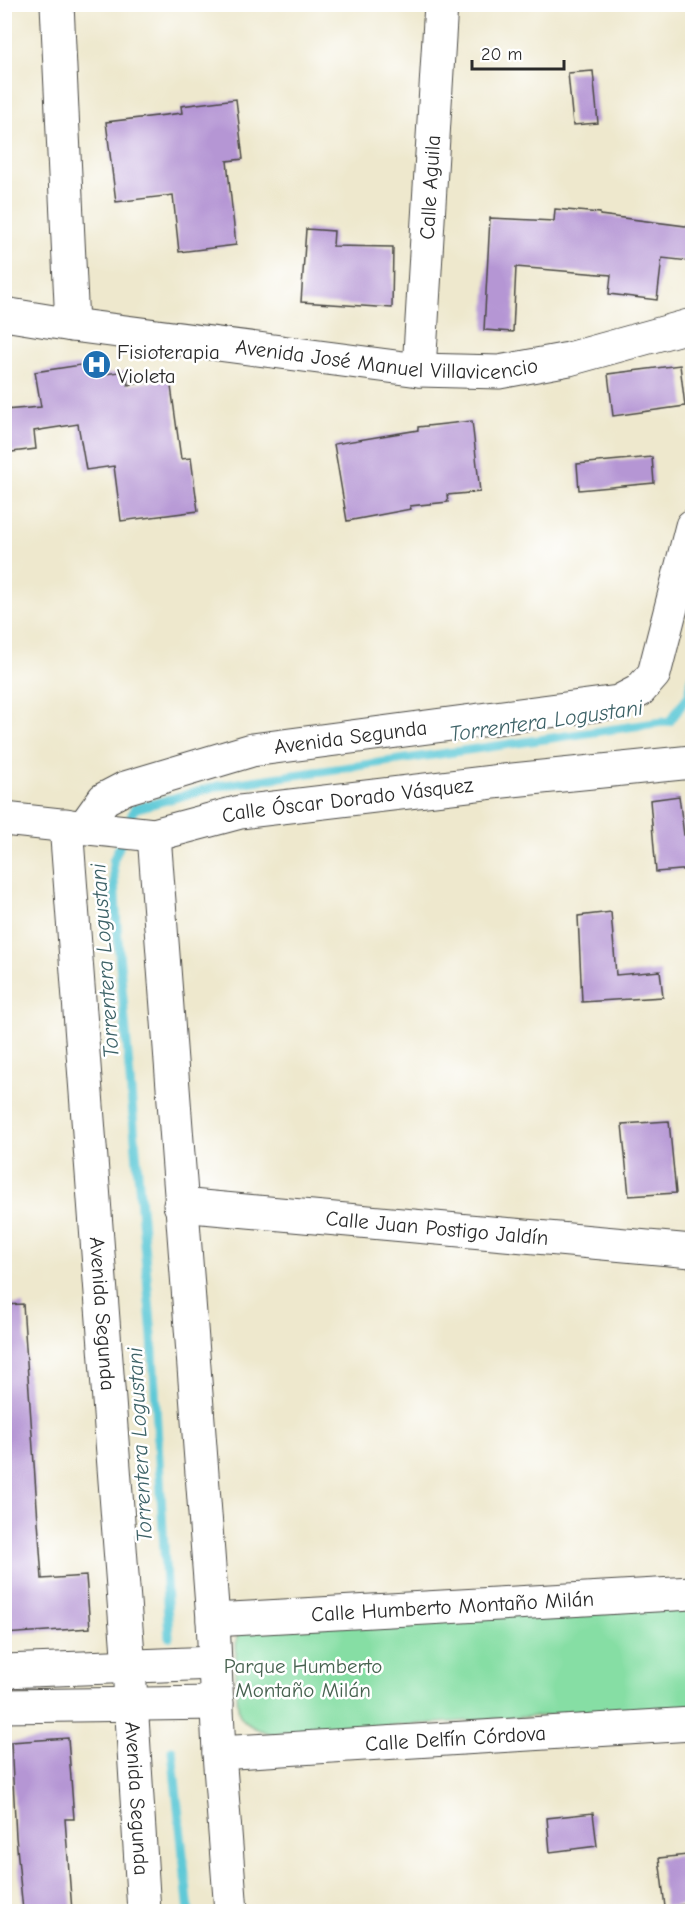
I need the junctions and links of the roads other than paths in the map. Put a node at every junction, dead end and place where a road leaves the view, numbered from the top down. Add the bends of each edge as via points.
1 (57, 4) edge
2 (441, 4) edge
3 (4, 314) edge
4 (72, 325) junction
5 (693, 325) edge
6 (419, 370) junction
7 (693, 526) edge
8 (693, 762) edge
9 (4, 819) edge
10 (109, 830) junction
11 (180, 1205) junction
12 (693, 1251) edge
13 (693, 1593) edge
14 (213, 1620) junction
15 (215, 1663) junction
16 (129, 1668) junction
17 (4, 1671) edge
18 (217, 1703) junction
19 (130, 1705) junction
20 (4, 1706) edge
21 (693, 1724) edge
22 (219, 1753) junction
23 (144, 1911) edge
24 (231, 1911) edge

1 - 4 street
2 - 6 street, Calle Aguila
3 - 4 street, Avenida José Manuel Villavicencio
4 - 6 street, Avenida José Manuel Villavicencio
5 - 6 street, Avenida José Manuel Villavicencio via 569,359 499,372
7 - 10 street, Avenida Segunda via 654,674 639,691 618,702 252,750 124,788 104,799
8 - 10 street, Calle Óscar Dorado Vásquez via 493,782
9 - 10 street, Calle Óscar Dorado Vásquez
10 - 11 street
10 - 16 street, Avenida Segunda
11 - 12 street, Calle Juan Postigo Jaldín
11 - 14 street
13 - 14 street, Calle Humberto Montaño Milán
14 - 15 street
15 - 16 street
15 - 18 street
16 - 17 street
16 - 19 street, Avenida Segunda
18 - 19 street
18 - 22 street
19 - 20 street
19 - 23 street, Avenida Segunda
21 - 22 street, Calle Delfín Córdova
22 - 24 street

